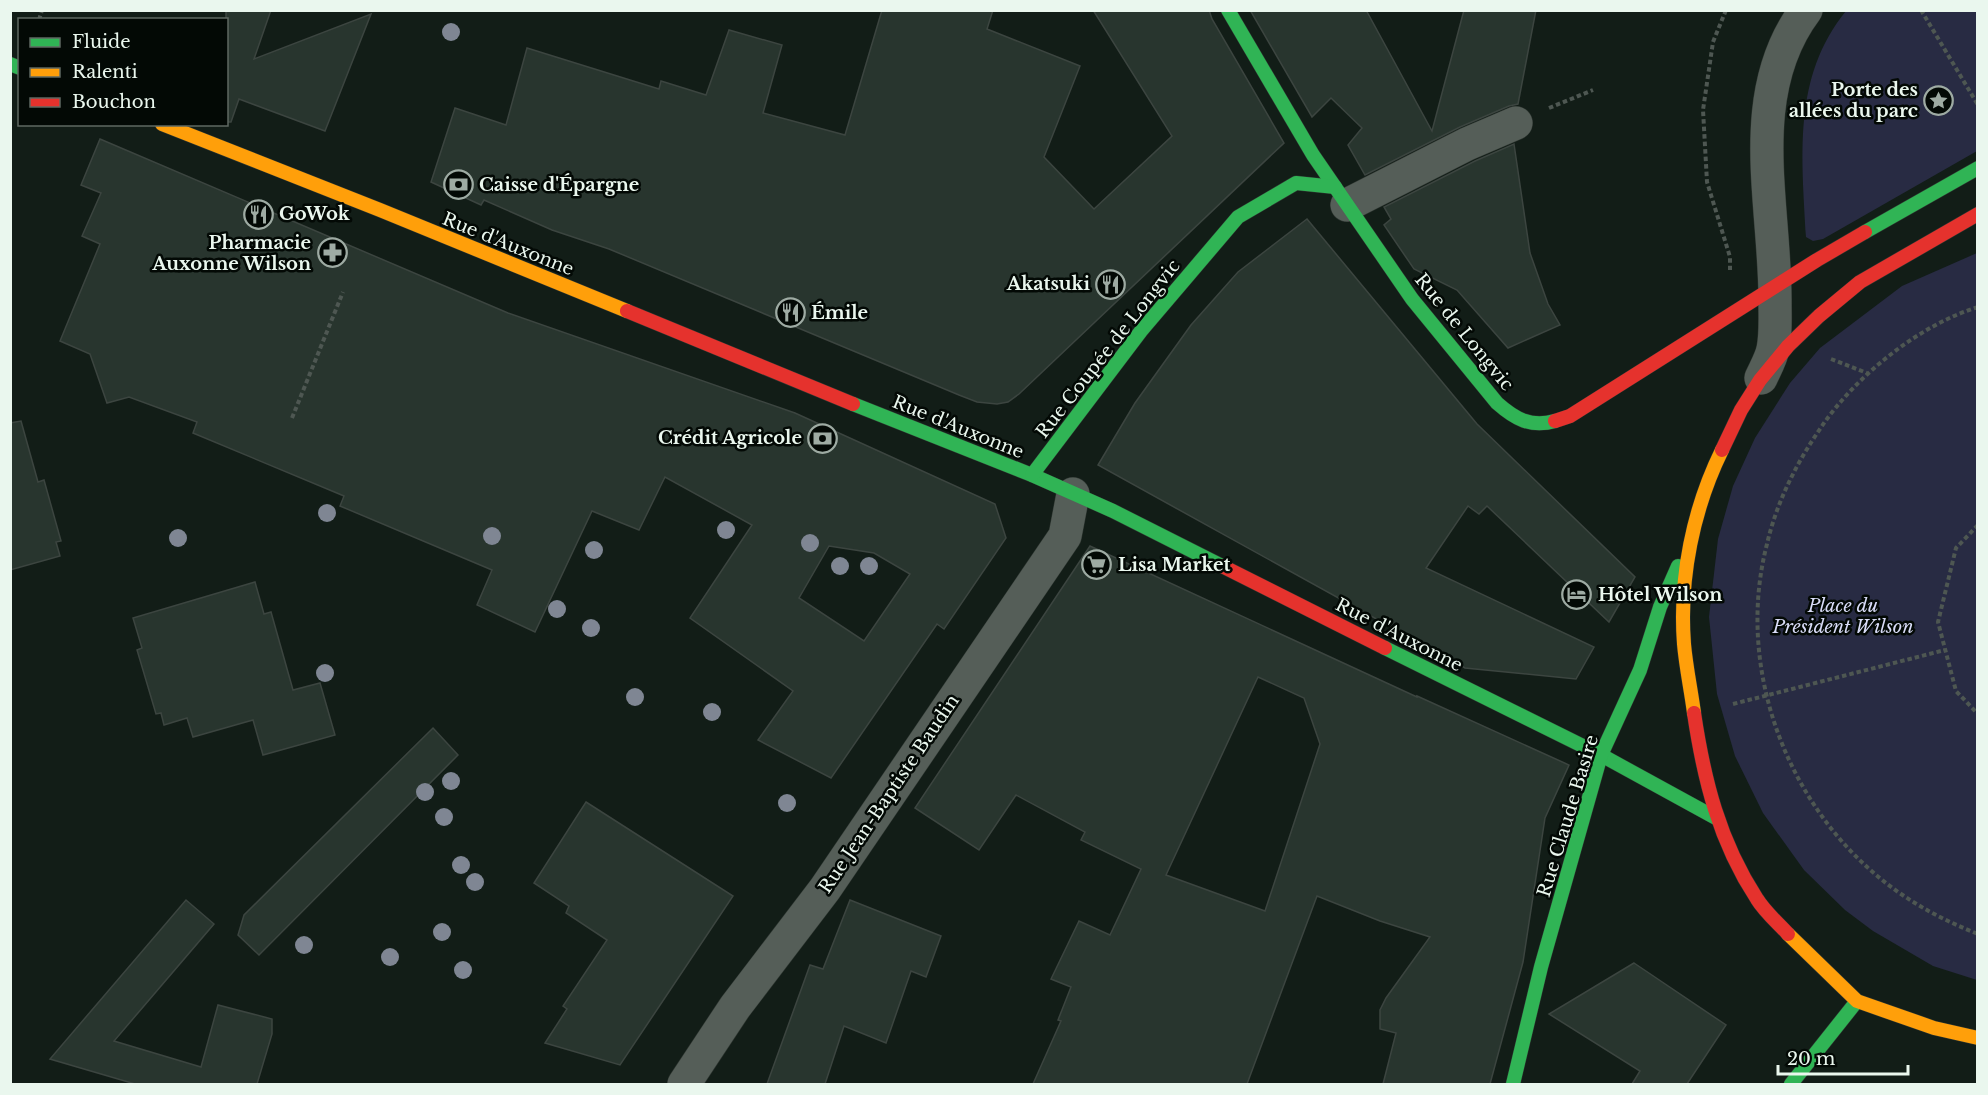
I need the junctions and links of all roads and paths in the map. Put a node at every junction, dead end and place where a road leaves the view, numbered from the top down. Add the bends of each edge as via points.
1 (1228, 10) edge
2 (1726, 10) edge
3 (1806, 10) edge
4 (1921, 10) edge
5 (1593, 90) dead end
6 (1977, 105) edge
7 (1516, 123) joint
8 (167, 126) edge
9 (1977, 168) edge
10 (1341, 196) junction
11 (1977, 213) edge
12 (1977, 227) edge
13 (1912, 252) junction
14 (1730, 274) dead end
15 (1775, 286) junction
16 (343, 292) dead end
17 (1977, 307) edge
18 (1823, 355) dead end
19 (1867, 373) junction
20 (1760, 381) junction
21 (292, 418) dead end
22 (1032, 475) junction
23 (1073, 494) junction
24 (1977, 525) edge
25 (1692, 531) junction
26 (1945, 650) junction
27 (1766, 696) junction
28 (1724, 706) dead end
29 (1977, 714) edge
30 (1601, 755) junction
31 (1716, 818) junction
32 (1977, 934) edge
33 (1857, 1001) junction
34 (1977, 1038) edge
35 (684, 1084) edge
36 (1513, 1084) edge
37 (1791, 1084) edge

1 - 10 main road, Rue de Longvic
2 - 14 path via 1713,42 1703,110 1707,182 1730,257
3 - 15 street via 1781,57 1769,97 1768,192
4 - 6 path
5 - 7 path
7 - 10 street
8 - 22 main road, Rue d'Auxonne
9 - 15 main road
10 - 15 main road, Rue de Longvic via 1413,299 1497,403 1513,418 1532,425 1570,416
10 - 22 main road, Rue Coupée de Longvic via 1296,183 1238,217 1141,330
11 - 13 main road
12 - 13 main road
13 - 20 main road via 1860,282 1819,316
15 - 20 street via 1773,350
16 - 21 path
17 - 19 path via 1914,338
18 - 19 path
19 - 27 path via 1832,410 1804,452 1782,497 1766,545 1759,595
20 - 25 main road via 1741,410 1708,478
22 - 23 main road, Rue d'Auxonne
23 - 30 main road, Rue d'Auxonne
23 - 35 street, Rue Jean-Baptiste Baudin via 1065,537 825,889 735,1007
24 - 26 path via 1956,549 1938,622
25 - 30 main road, Rue Claude Basire via 1660,607 1640,670
25 - 31 main road via 1684,598 1684,643 1700,752
26 - 27 path
26 - 29 path via 1956,691
27 - 28 path
27 - 32 path via 1780,741 1800,783 1857,858 1903,895
30 - 31 main road, Rue d'Auxonne
30 - 36 main road, Rue Claude Basire via 1541,967
31 - 33 main road via 1758,901
33 - 34 main road via 1934,1028
33 - 37 main road

